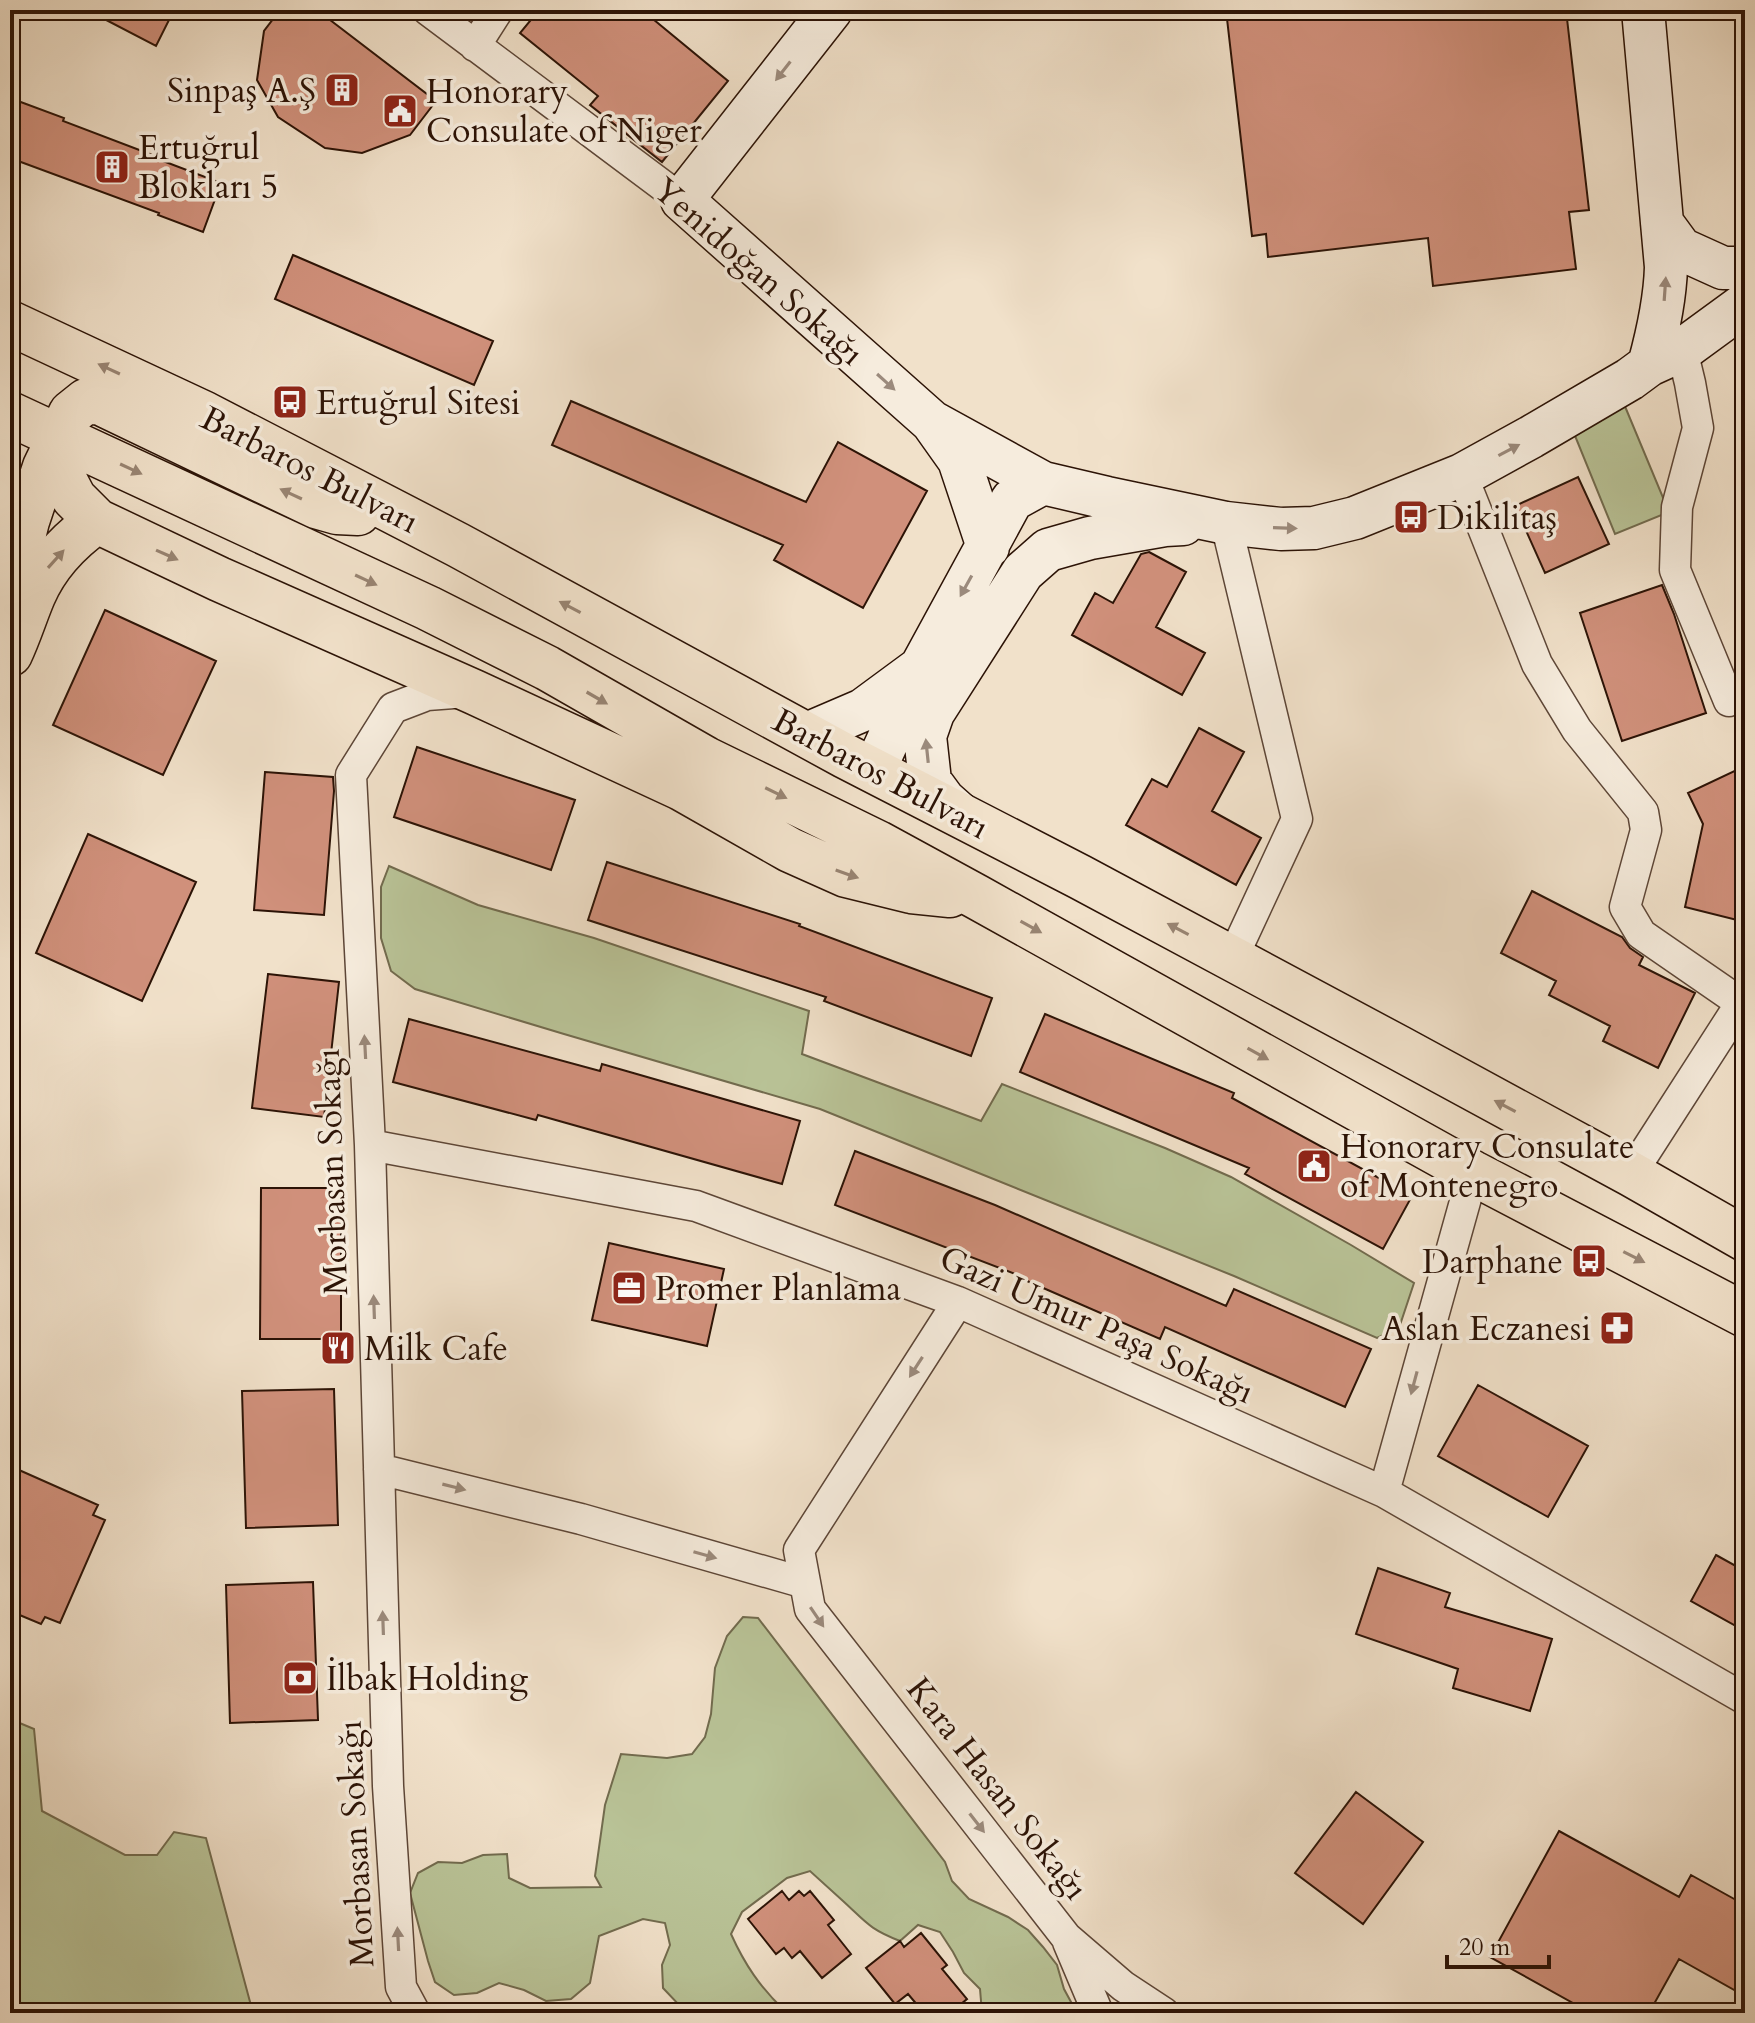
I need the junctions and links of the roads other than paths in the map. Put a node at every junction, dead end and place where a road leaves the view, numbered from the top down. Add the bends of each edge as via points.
1 (428, 10) edge
2 (498, 10) edge
3 (831, 10) edge
4 (1643, 10) edge
5 (475, 46) junction
6 (682, 200) junction
7 (1662, 223) junction
8 (1745, 268) edge
9 (1745, 304) edge
10 (10, 323) edge
11 (1665, 357) junction
12 (10, 414) edge
13 (932, 422) junction
14 (60, 436) junction
15 (1462, 475) junction
16 (1043, 483) junction
17 (393, 511) junction
18 (97, 521) junction
19 (1226, 523) junction
20 (988, 547) junction
21 (10, 588) edge
22 (10, 654) edge
23 (921, 667) junction
24 (712, 684) junction
25 (474, 692) junction
26 (1729, 701) dead end
27 (807, 734) junction
28 (706, 759) junction
29 (874, 771) junction
30 (653, 775) junction
31 (962, 816) junction
32 (878, 843) junction
33 (977, 897) junction
34 (1232, 959) junction
35 (1743, 1001) edge
36 (370, 1145) junction
37 (1473, 1173) junction
38 (1631, 1174) junction
39 (1745, 1239) edge
40 (958, 1302) junction
41 (1745, 1315) edge
42 (379, 1469) junction
43 (1384, 1492) junction
44 (805, 1583) junction
45 (1745, 1699) edge
46 (1066, 1937) junction
47 (415, 2013) edge
48 (1098, 2013) edge
49 (1164, 2013) edge

1 - 5 street, Yenidoğan Sokağı
2 - 5 street
3 -> 6 street
4 - 7 street
5 - 6 street, Yenidoğan Sokağı
6 -> 13 street, Yenidoğan Sokağı
7 - 8 street via 1681,249 1723,268
11 -> 7 street via 1660,326 1666,293
9 - 11 street
17 -> 10 main road, Barbaros Bulvarı via 205,414
15 -> 11 street
11 - 26 street via 1690,383 1698,428 1677,507 1675,570
12 - 14 main road, Barbaros Bulvarı
13 - 16 street
13 - 20 street via 959,460
17 -> 14 main road via 350,513 316,506 101,403 86,401 71,413
14 - 18 main road via 62,475 74,498
14 - 21 main road via 32,504
14 -> 28 main road, Barbaros Bulvarı via 428,608 547,668
19 -> 15 street via 1314,528 1355,518
15 - 35 street via 1537,664 1577,730 1643,812 1646,830 1625,907 1641,934
16 - 19 street
16 - 20 street via 1012,500
24 -> 17 main road, Barbaros Bulvarı
22 -> 18 main road via 46,570
18 -> 25 main road
31 -> 19 street via 930,781 925,736 933,713 1023,572 1048,550 1090,538 1165,525
19 - 34 street via 1297,819
20 -> 23 street
23 - 27 street via 863,710
23 - 29 street
24 - 27 main road, Barbaros Bulvarı
24 - 28 main road via 717,703
25 - 30 main road
36 -> 25 street, Morbasan Sokağı via 351,775 393,708 427,695
27 - 29 main road, Barbaros Bulvarı
28 - 30 main road via 683,777
28 -> 32 main road, Barbaros Bulvarı
29 - 31 main road, Barbaros Bulvarı
29 - 32 main road via 871,821
30 -> 33 main road via 846,875 911,891
34 -> 31 main road, Barbaros Bulvarı
32 - 33 main road, Barbaros Bulvarı
33 -> 37 main road, Barbaros Bulvarı
38 -> 34 main road, Barbaros Bulvarı
35 - 38 street
36 - 40 street, Gazi Umur Paşa Sokağı via 696,1206
42 -> 36 street, Morbasan Sokağı
37 -> 41 main road, Barbaros Bulvarı
37 -> 43 street
38 - 39 main road, Barbaros Bulvarı
40 - 43 street, Gazi Umur Paşa Sokağı
40 -> 44 street, Kara Hasan Sokağı via 799,1550
42 -> 44 street
47 -> 42 street, Morbasan Sokağı via 401,1987 388,1786
43 - 45 street, Gazi Umur Paşa Sokağı
44 -> 46 street, Kara Hasan Sokağı via 810,1609
46 - 48 street
46 - 49 street, Kara Hasan Sokağı

